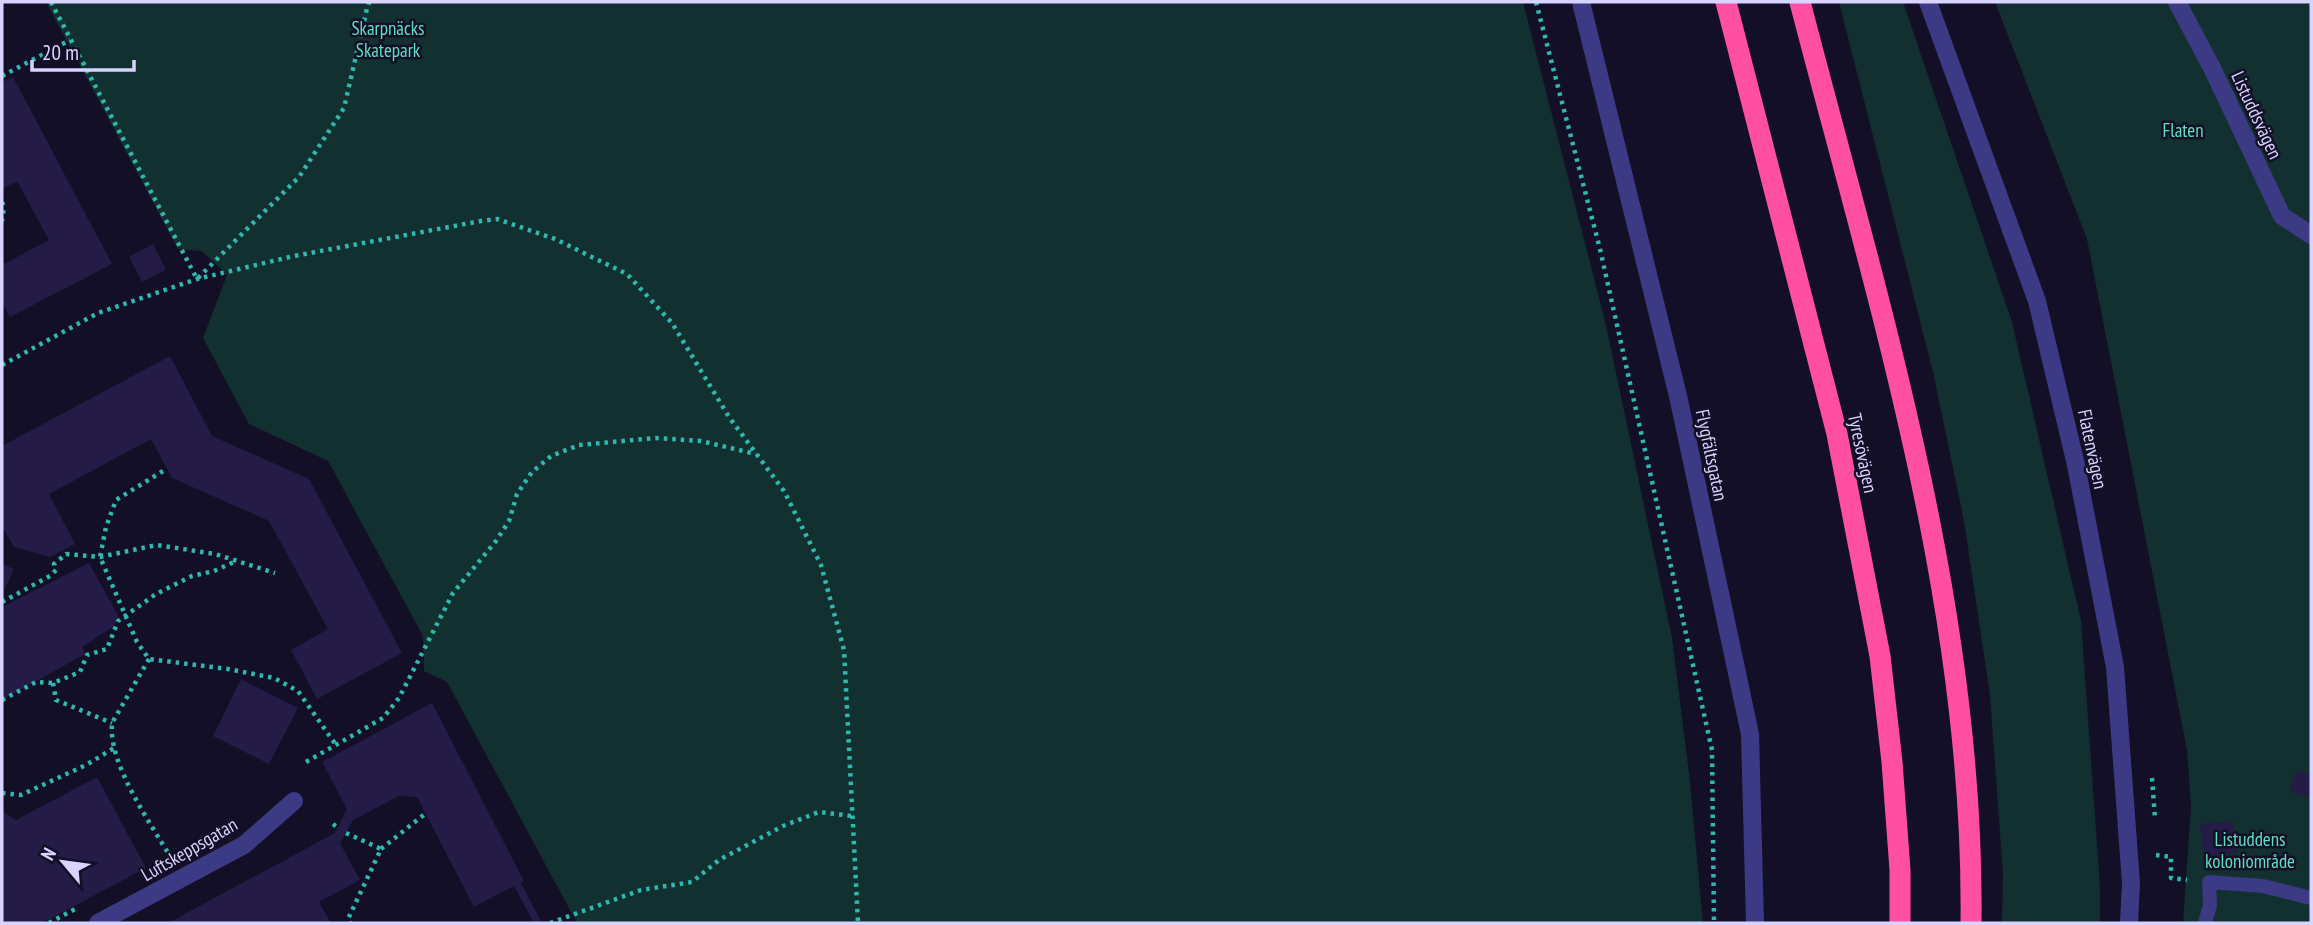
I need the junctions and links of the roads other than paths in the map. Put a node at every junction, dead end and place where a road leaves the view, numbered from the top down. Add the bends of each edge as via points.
1 (1581, 2) edge
2 (1726, 2) edge
3 (1800, 2) edge
4 (1928, 2) edge
5 (2177, 2) edge
6 (2311, 235) edge
7 (294, 801) dead end
8 (2311, 898) edge
9 (98, 923) edge
10 (1755, 923) edge
11 (1900, 923) edge
12 (1971, 923) edge
13 (2129, 923) edge
14 (2205, 923) edge

1 - 10 street, Flygfältsgatan via 1678,396 1750,734
2 - 11 highway, Tyresövägen via 1837,434 1880,656 1894,789
3 - 12 highway via 1884,321 1943,599 1963,735
4 - 13 street, Flatenvägen via 2037,301 2076,465 2115,667
5 - 6 street, Listuddsvägen via 2282,216
7 - 9 street, Luftskeppsgatan via 244,845
8 - 14 lane via 2263,886 2209,881

